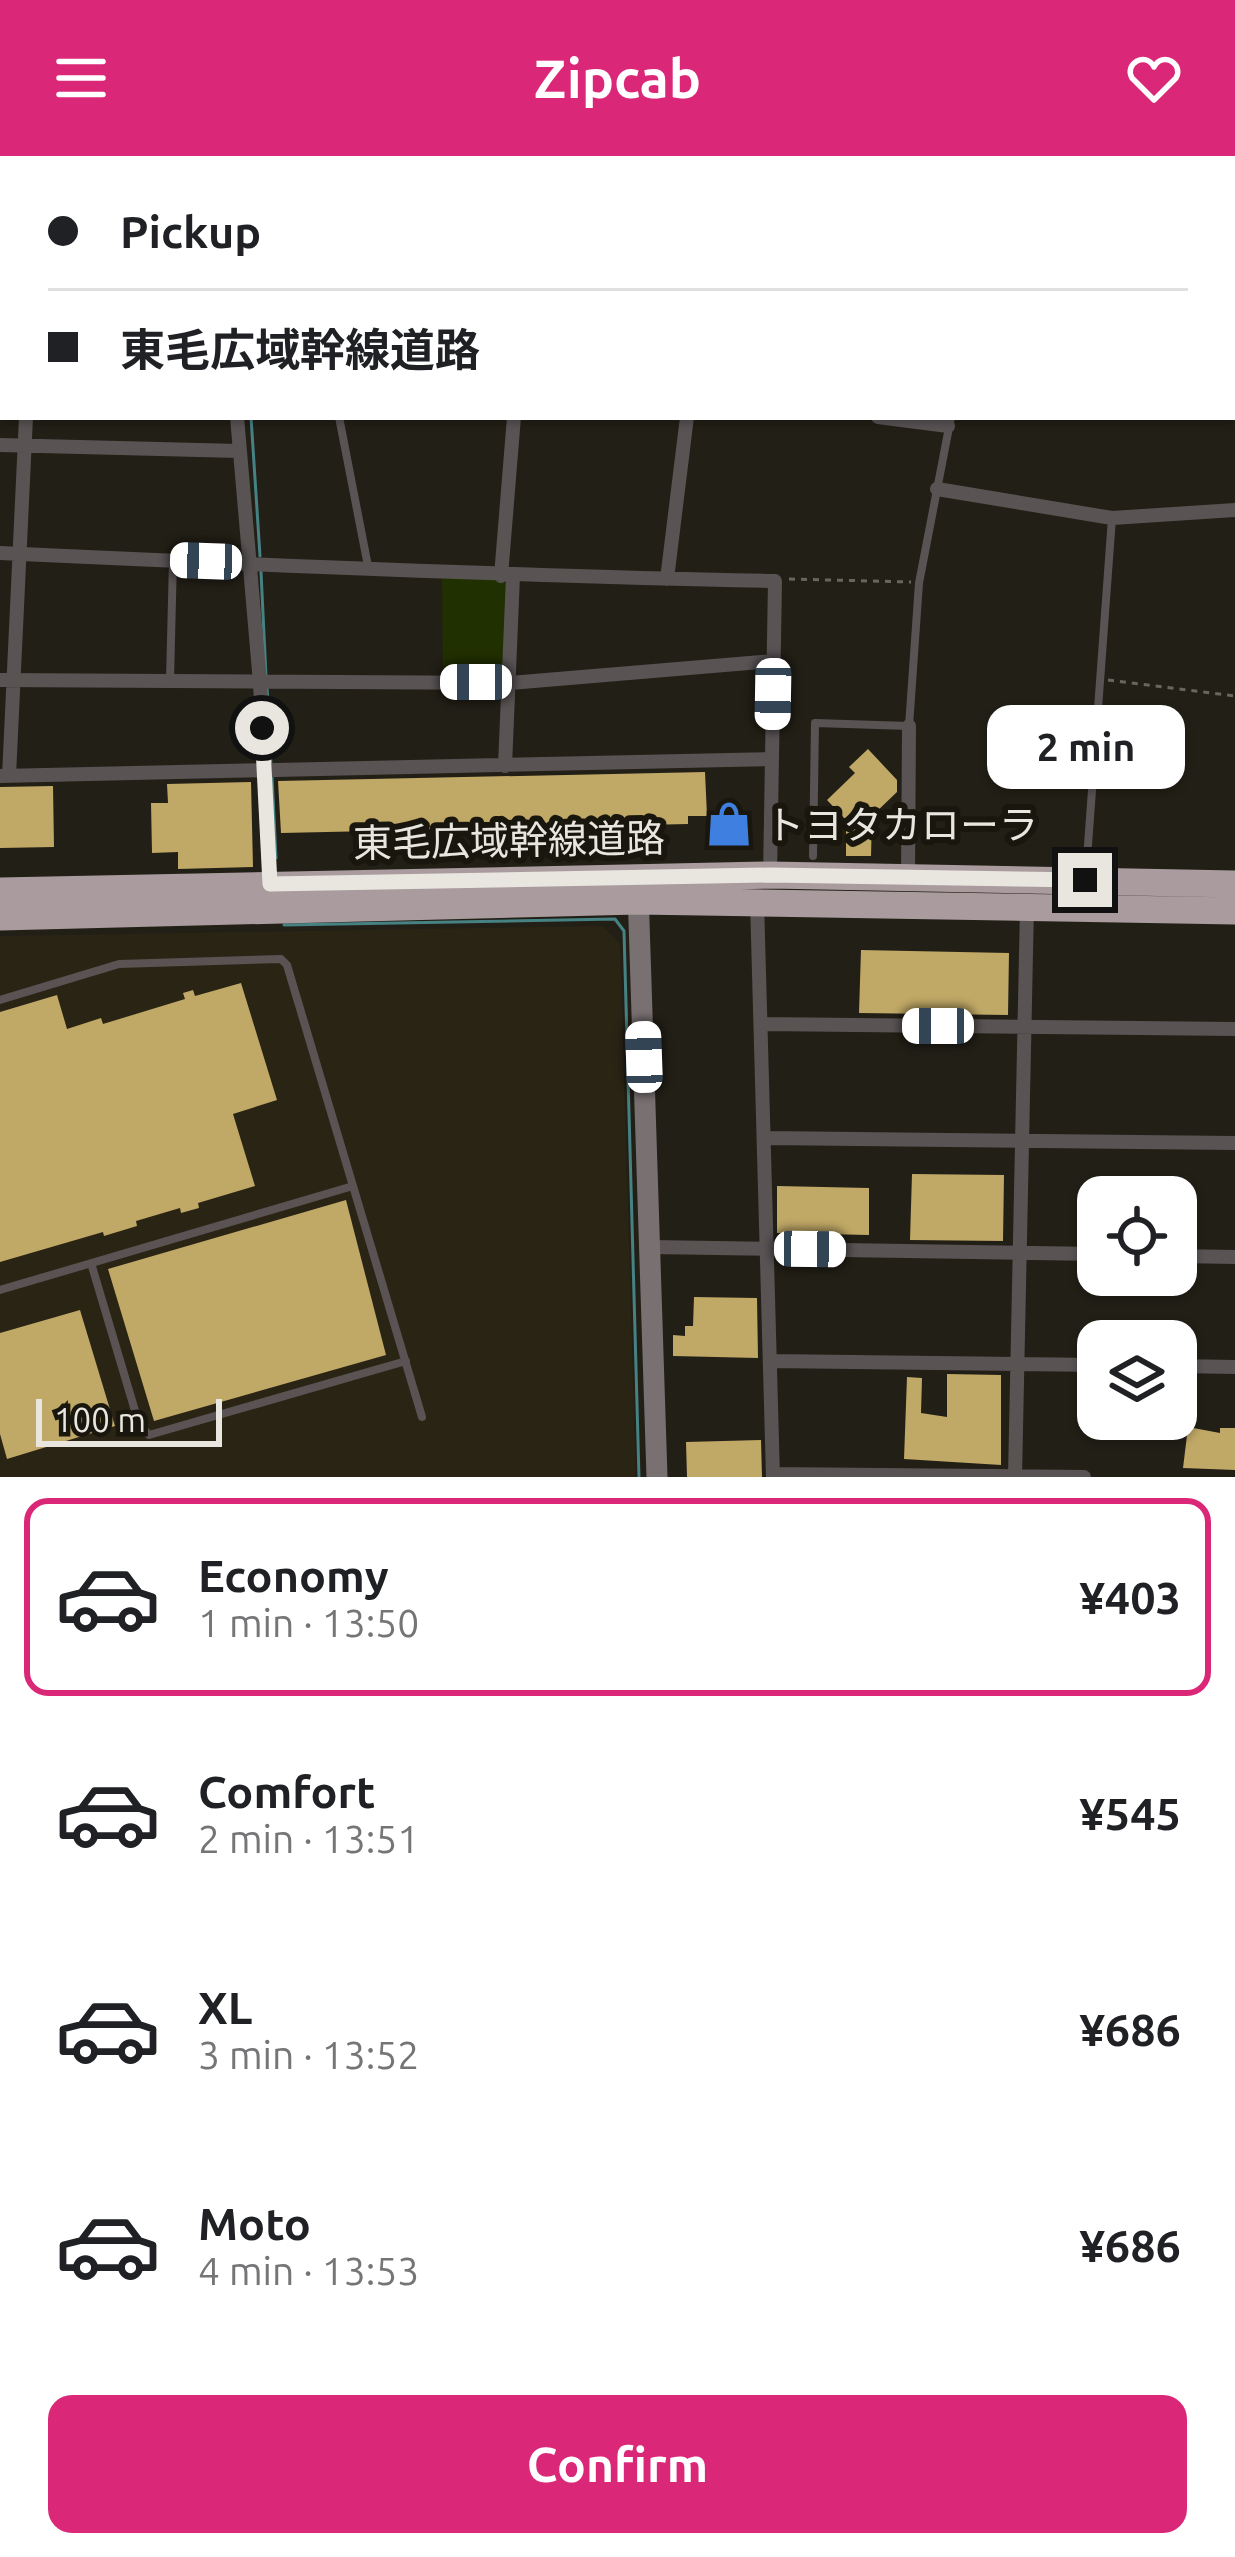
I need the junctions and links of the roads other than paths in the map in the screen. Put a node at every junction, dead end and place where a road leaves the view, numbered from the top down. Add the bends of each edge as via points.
1 (26, 420) edge
2 (237, 420) edge
3 (340, 420) edge
4 (514, 420) edge
5 (687, 420) edge
6 (919, 420) edge
7 (950, 422) edge
8 (0, 445) edge
9 (25, 446) junction
10 (239, 451) junction
11 (937, 489) junction
12 (1235, 511) edge
13 (1112, 518) junction
14 (0, 553) edge
15 (20, 554) junction
16 (173, 560) junction
17 (250, 564) junction
18 (368, 566) junction
19 (507, 576) junction
20 (667, 579) junction
21 (774, 661) junction
22 (6, 680) edge
23 (170, 682) junction
24 (510, 682) junction
25 (260, 683) junction
26 (910, 726) junction
27 (772, 759) junction
28 (505, 766) junction
29 (264, 772) junction
30 (4, 776) edge
31 (813, 856) dead end
32 (908, 876) junction
33 (1023, 879) junction
34 (1085, 880) junction
35 (1235, 884) edge
36 (638, 888) junction
37 (763, 888) junction
38 (0, 891) edge
39 (269, 897) junction
40 (1028, 908) junction
41 (1235, 911) edge
42 (0, 917) edge
43 (0, 1000) edge
44 (762, 1024) junction
45 (1025, 1026) junction
46 (1235, 1029) edge
47 (765, 1138) junction
48 (1022, 1140) junction
49 (1235, 1143) edge
50 (353, 1186) junction
51 (651, 1246) junction
52 (768, 1248) junction
53 (1020, 1252) junction
54 (1077, 1253) edge
55 (1197, 1256) edge
56 (1235, 1257) edge
57 (91, 1263) junction
58 (0, 1290) edge
59 (406, 1361) junction
60 (770, 1361) junction
61 (1018, 1364) junction
62 (1077, 1365) edge
63 (1197, 1366) edge
64 (1235, 1367) edge
65 (422, 1417) dead end
66 (773, 1475) edge
67 (1015, 1476) edge
68 (657, 1477) edge
69 (1084, 1477) edge

1 - 9 street
2 - 10 street
3 - 18 lane
4 - 19 street
5 - 20 street
6 - 7 street
7 - 11 lane
8 - 9 street
9 - 10 street
9 - 15 street
10 - 17 street
11 - 13 street
11 - 26 lane via 919,583
12 - 13 street
13 - 34 lane
14 - 15 street
15 - 16 street
15 - 22 street
16 - 17 street
16 - 23 lane
17 - 18 street
17 - 25 street
18 - 19 street
19 - 20 street
19 - 24 street
20 - 21 street via 775,581
21 - 24 street
21 - 27 street
22 - 23 street
22 - 30 street
23 - 25 street
24 - 25 street
24 - 28 street
25 - 29 street
26 - 31 lane via 815,722
26 - 32 street
27 - 28 street
27 - 37 street
28 - 29 street
29 - 30 street
29 - 39 street
32 - 33 highway, 東毛広域幹線道路
32 - 37 highway, 東毛広域幹線道路
33 - 34 highway, 東毛広域幹線道路
33 - 40 street
34 - 35 highway, 東毛広域幹線道路
36 - 37 highway, 東毛広域幹線道路
36 - 39 highway, 東毛広域幹線道路
36 - 51 street
37 - 40 highway, 東毛広域幹線道路
37 - 44 street
38 - 39 highway, 東毛広域幹線道路
39 - 42 highway, 東毛広域幹線道路
40 - 41 highway, 東毛広域幹線道路
40 - 45 street
43 - 50 lane via 119,964 281,959
44 - 45 street
44 - 47 street
45 - 46 street
45 - 48 street
47 - 48 street
47 - 52 street
48 - 49 street
48 - 53 street
50 - 57 lane
50 - 59 lane
51 - 52 street
51 - 68 street
52 - 53 street
52 - 60 street
53 - 54 street
53 - 61 street
55 - 56 street
57 - 58 lane
57 - 59 lane via 149,1435
59 - 65 lane
60 - 61 street
60 - 66 street
61 - 62 street
61 - 67 street
63 - 64 street
66 - 67 street
67 - 69 street

